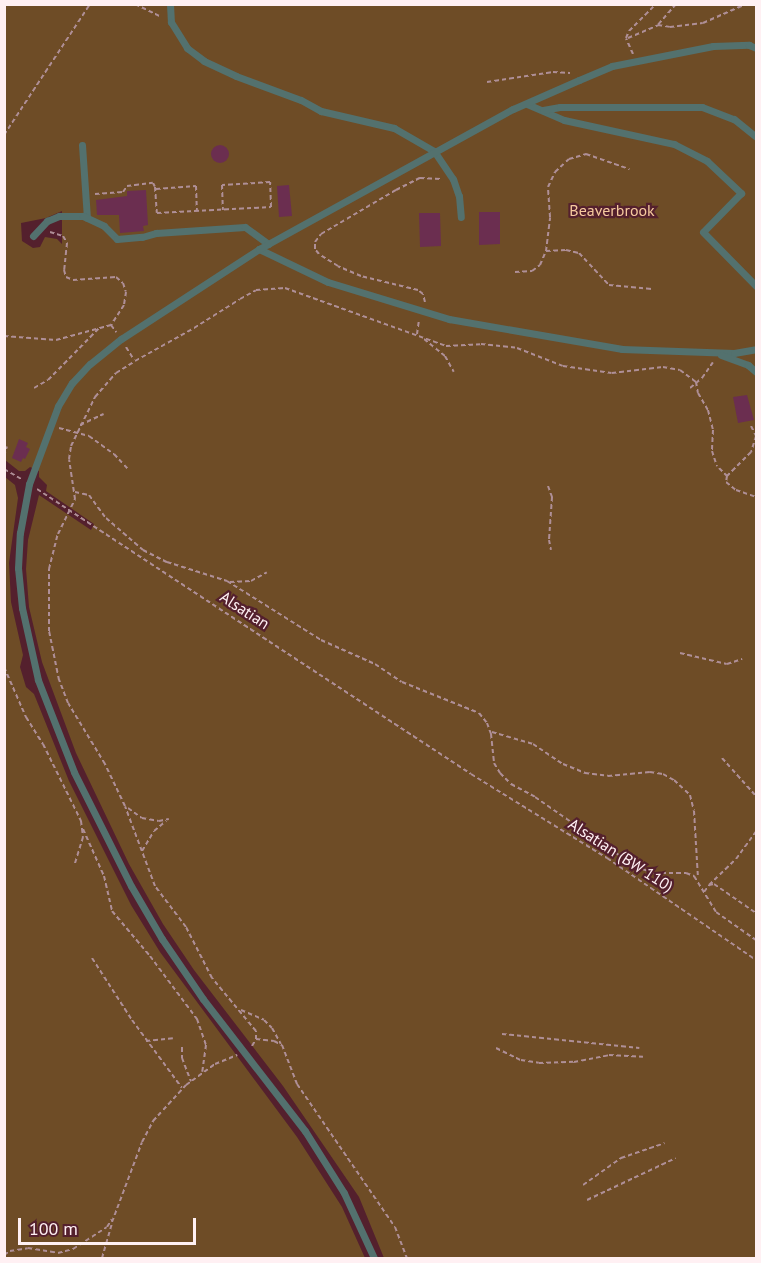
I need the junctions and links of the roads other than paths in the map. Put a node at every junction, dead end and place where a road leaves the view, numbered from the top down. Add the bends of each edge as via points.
1 (170, 4) edge
2 (756, 48) edge
3 (527, 105) junction
4 (541, 110) junction
5 (756, 137) edge
6 (82, 145) dead end
7 (434, 152) junction
8 (461, 217) dead end
9 (87, 218) junction
10 (33, 236) dead end
11 (268, 244) junction
12 (259, 249) junction
13 (756, 286) edge
14 (755, 349) edge
15 (716, 356) junction
16 (748, 365) junction
17 (756, 372) edge
18 (374, 1258) edge

1 - 7 lane via 171,22 187,48 204,61 321,111 394,128
2 - 3 lane via 713,46 612,66
3 - 4 lane
3 - 7 lane
4 - 5 lane via 702,107 734,119
4 - 13 lane via 564,120 674,144 707,161 741,194 703,232
6 - 9 lane
7 - 8 lane via 453,179
7 - 11 lane
9 - 10 lane via 59,216
9 - 11 lane via 104,226 117,239 245,227
11 - 12 lane
12 - 15 lane via 328,282 420,312 611,347
12 - 18 lane via 121,339 72,383 58,406 29,484 18,568 22,608 38,680 74,772 131,886 197,990 305,1131 344,1193
14 - 15 lane
14 - 16 lane
15 - 16 lane
16 - 17 lane

